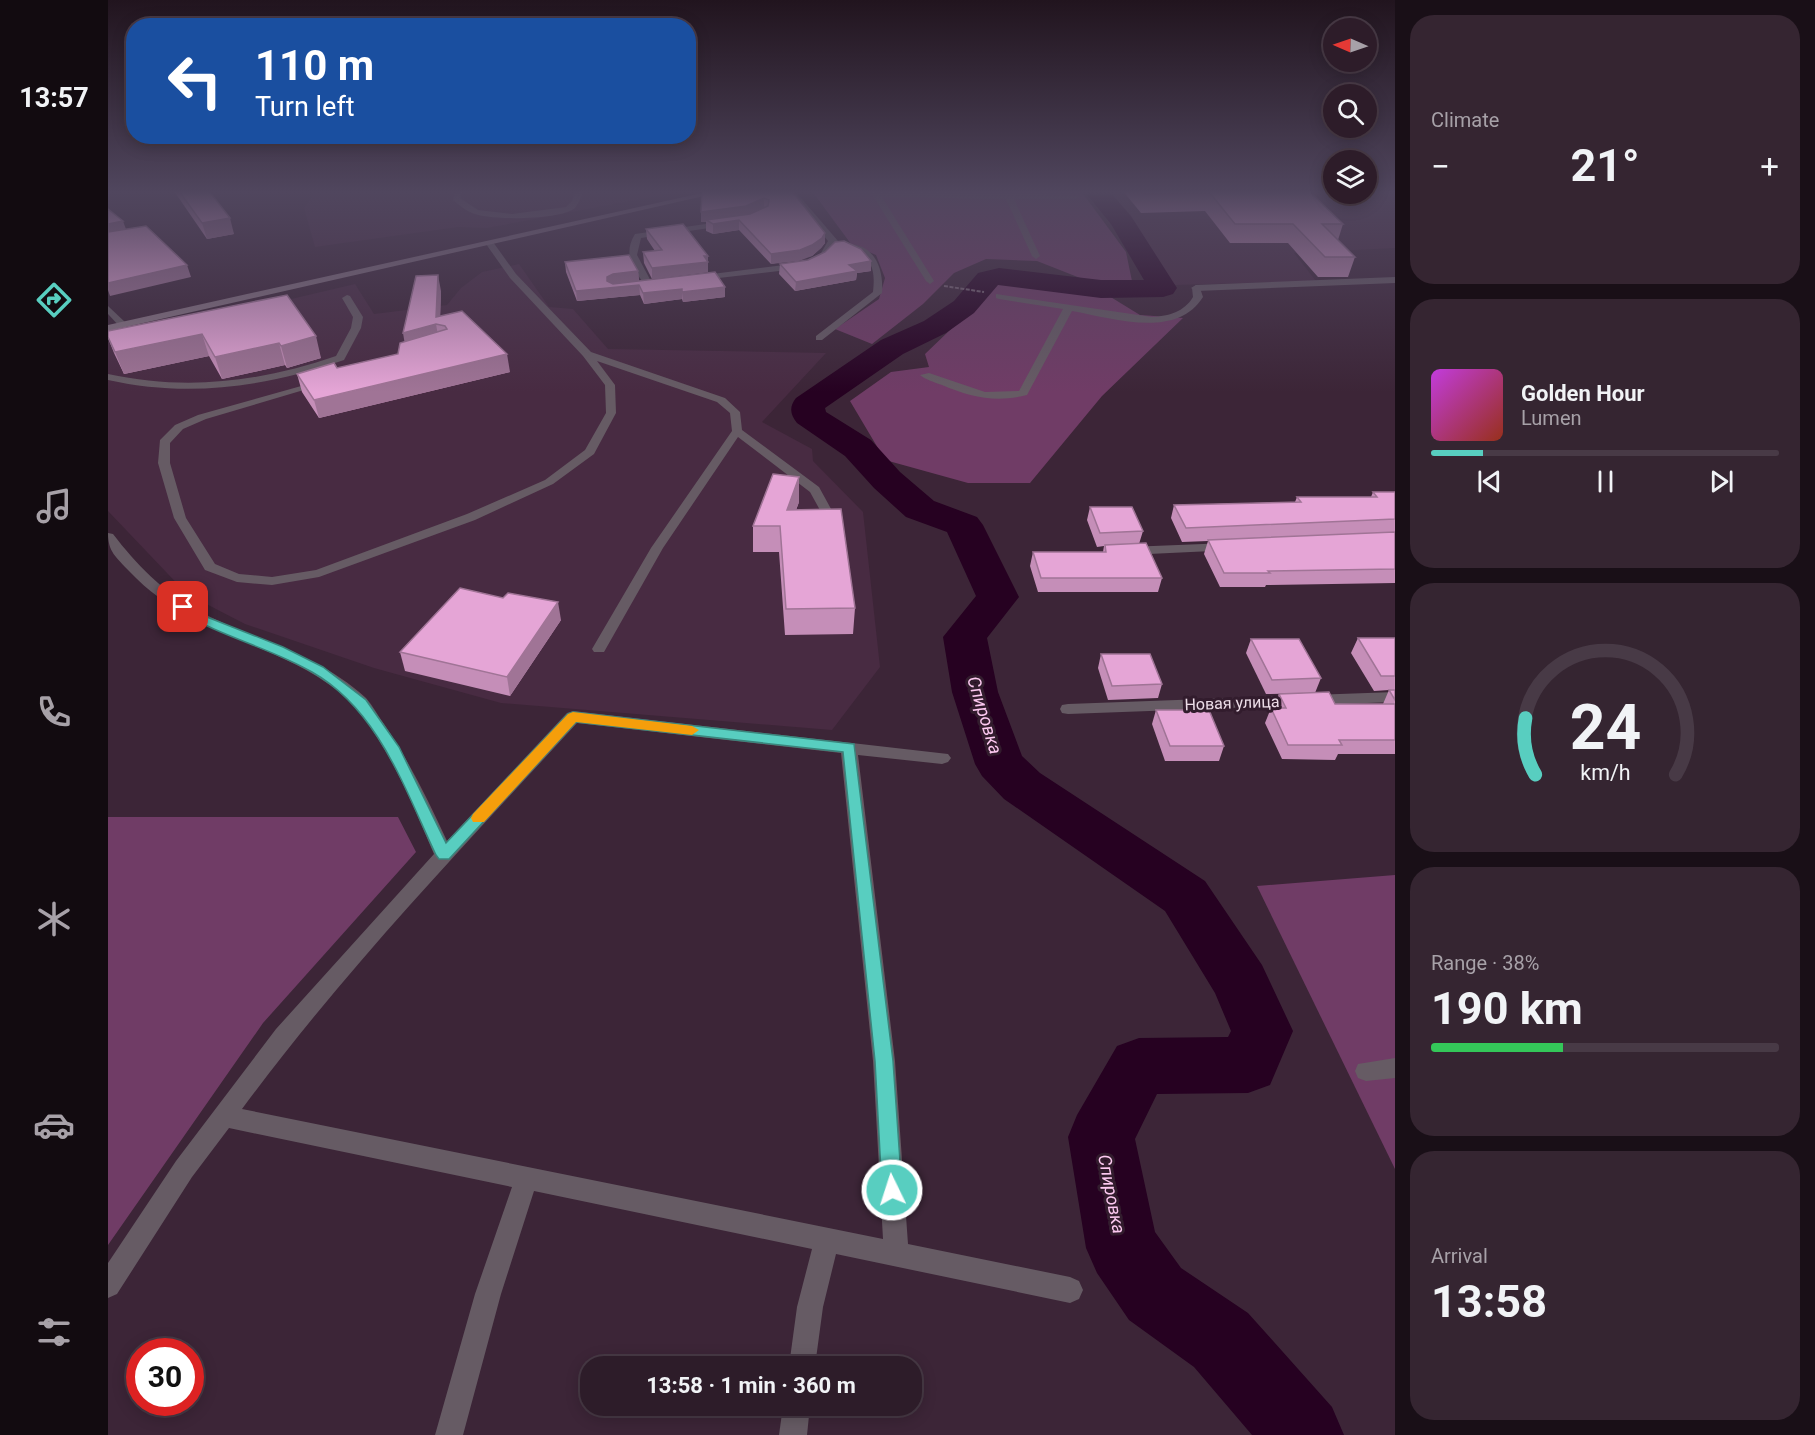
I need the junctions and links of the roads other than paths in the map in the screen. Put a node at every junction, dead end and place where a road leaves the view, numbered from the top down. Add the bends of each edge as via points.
1 (427, 258) edge
2 (500, 258) edge
3 (632, 258) edge
4 (820, 258) edge
5 (872, 258) edge
6 (916, 258) edge
7 (684, 280) edge
8 (1395, 280) edge
9 (930, 281) dead end
10 (661, 283) edge
11 (649, 285) junction
12 (637, 286) edge
13 (1196, 288) joint
14 (999, 296) dead end
15 (347, 298) dead end
16 (1069, 307) junction
17 (108, 309) edge
18 (123, 325) junction
19 (108, 328) edge
20 (819, 338) dead end
21 (587, 354) junction
22 (925, 375) dead end
23 (108, 377) edge
24 (329, 380) edge
25 (737, 431) junction
26 (830, 518) edge
27 (108, 537) edge
28 (1241, 546) edge
29 (1111, 552) edge
30 (599, 649) dead end
31 (1395, 697) edge
32 (1068, 709) dead end
33 (849, 748) junction
34 (942, 758) dead end
35 (444, 855) junction
36 (1395, 1068) edge
37 (1366, 1071) dead end
38 (224, 1116) junction
39 (527, 1178) junction
40 (827, 1240) junction
41 (896, 1254) junction
42 (108, 1285) edge
43 (1070, 1290) dead end
44 (803, 1356) edge
45 (796, 1416) edge
46 (449, 1435) edge
47 (793, 1435) edge

1 - 18 main road
2 - 21 lane
3 - 11 lane
4 - 7 street via 801,266
5 - 20 lane via 880,274 877,293
6 - 9 lane
8 - 13 street
10 - 11 street
11 - 12 street
13 - 16 lane via 1195,305 1185,314 1162,320
14 - 16 lane
15 - 23 lane via 358,317 356,328 340,358 318,366 217,387 131,383
16 - 22 lane via 1023,393 1006,399 980,396
17 - 18 lane
18 - 19 main road
21 - 24 lane via 610,385 612,413 590,452 549,482 471,517 319,573 272,582 237,578 210,567 180,518 164,463 164,442 179,427 202,417
21 - 25 lane via 721,400 735,412
25 - 26 lane via 815,490
25 - 30 lane via 657,549
27 - 35 street via 133,569 163,595 202,620 319,670 361,703 392,747
28 - 29 street
31 - 32 street, Новая улица
33 - 34 street
33 - 35 street via 573,717
33 - 41 street via 884,1061
35 - 38 street via 284,1036
36 - 37 street
38 - 39 street
38 - 42 street
39 - 40 street
39 - 46 street via 488,1294
40 - 41 street
40 - 44 street via 810,1307
41 - 43 street
45 - 47 street

